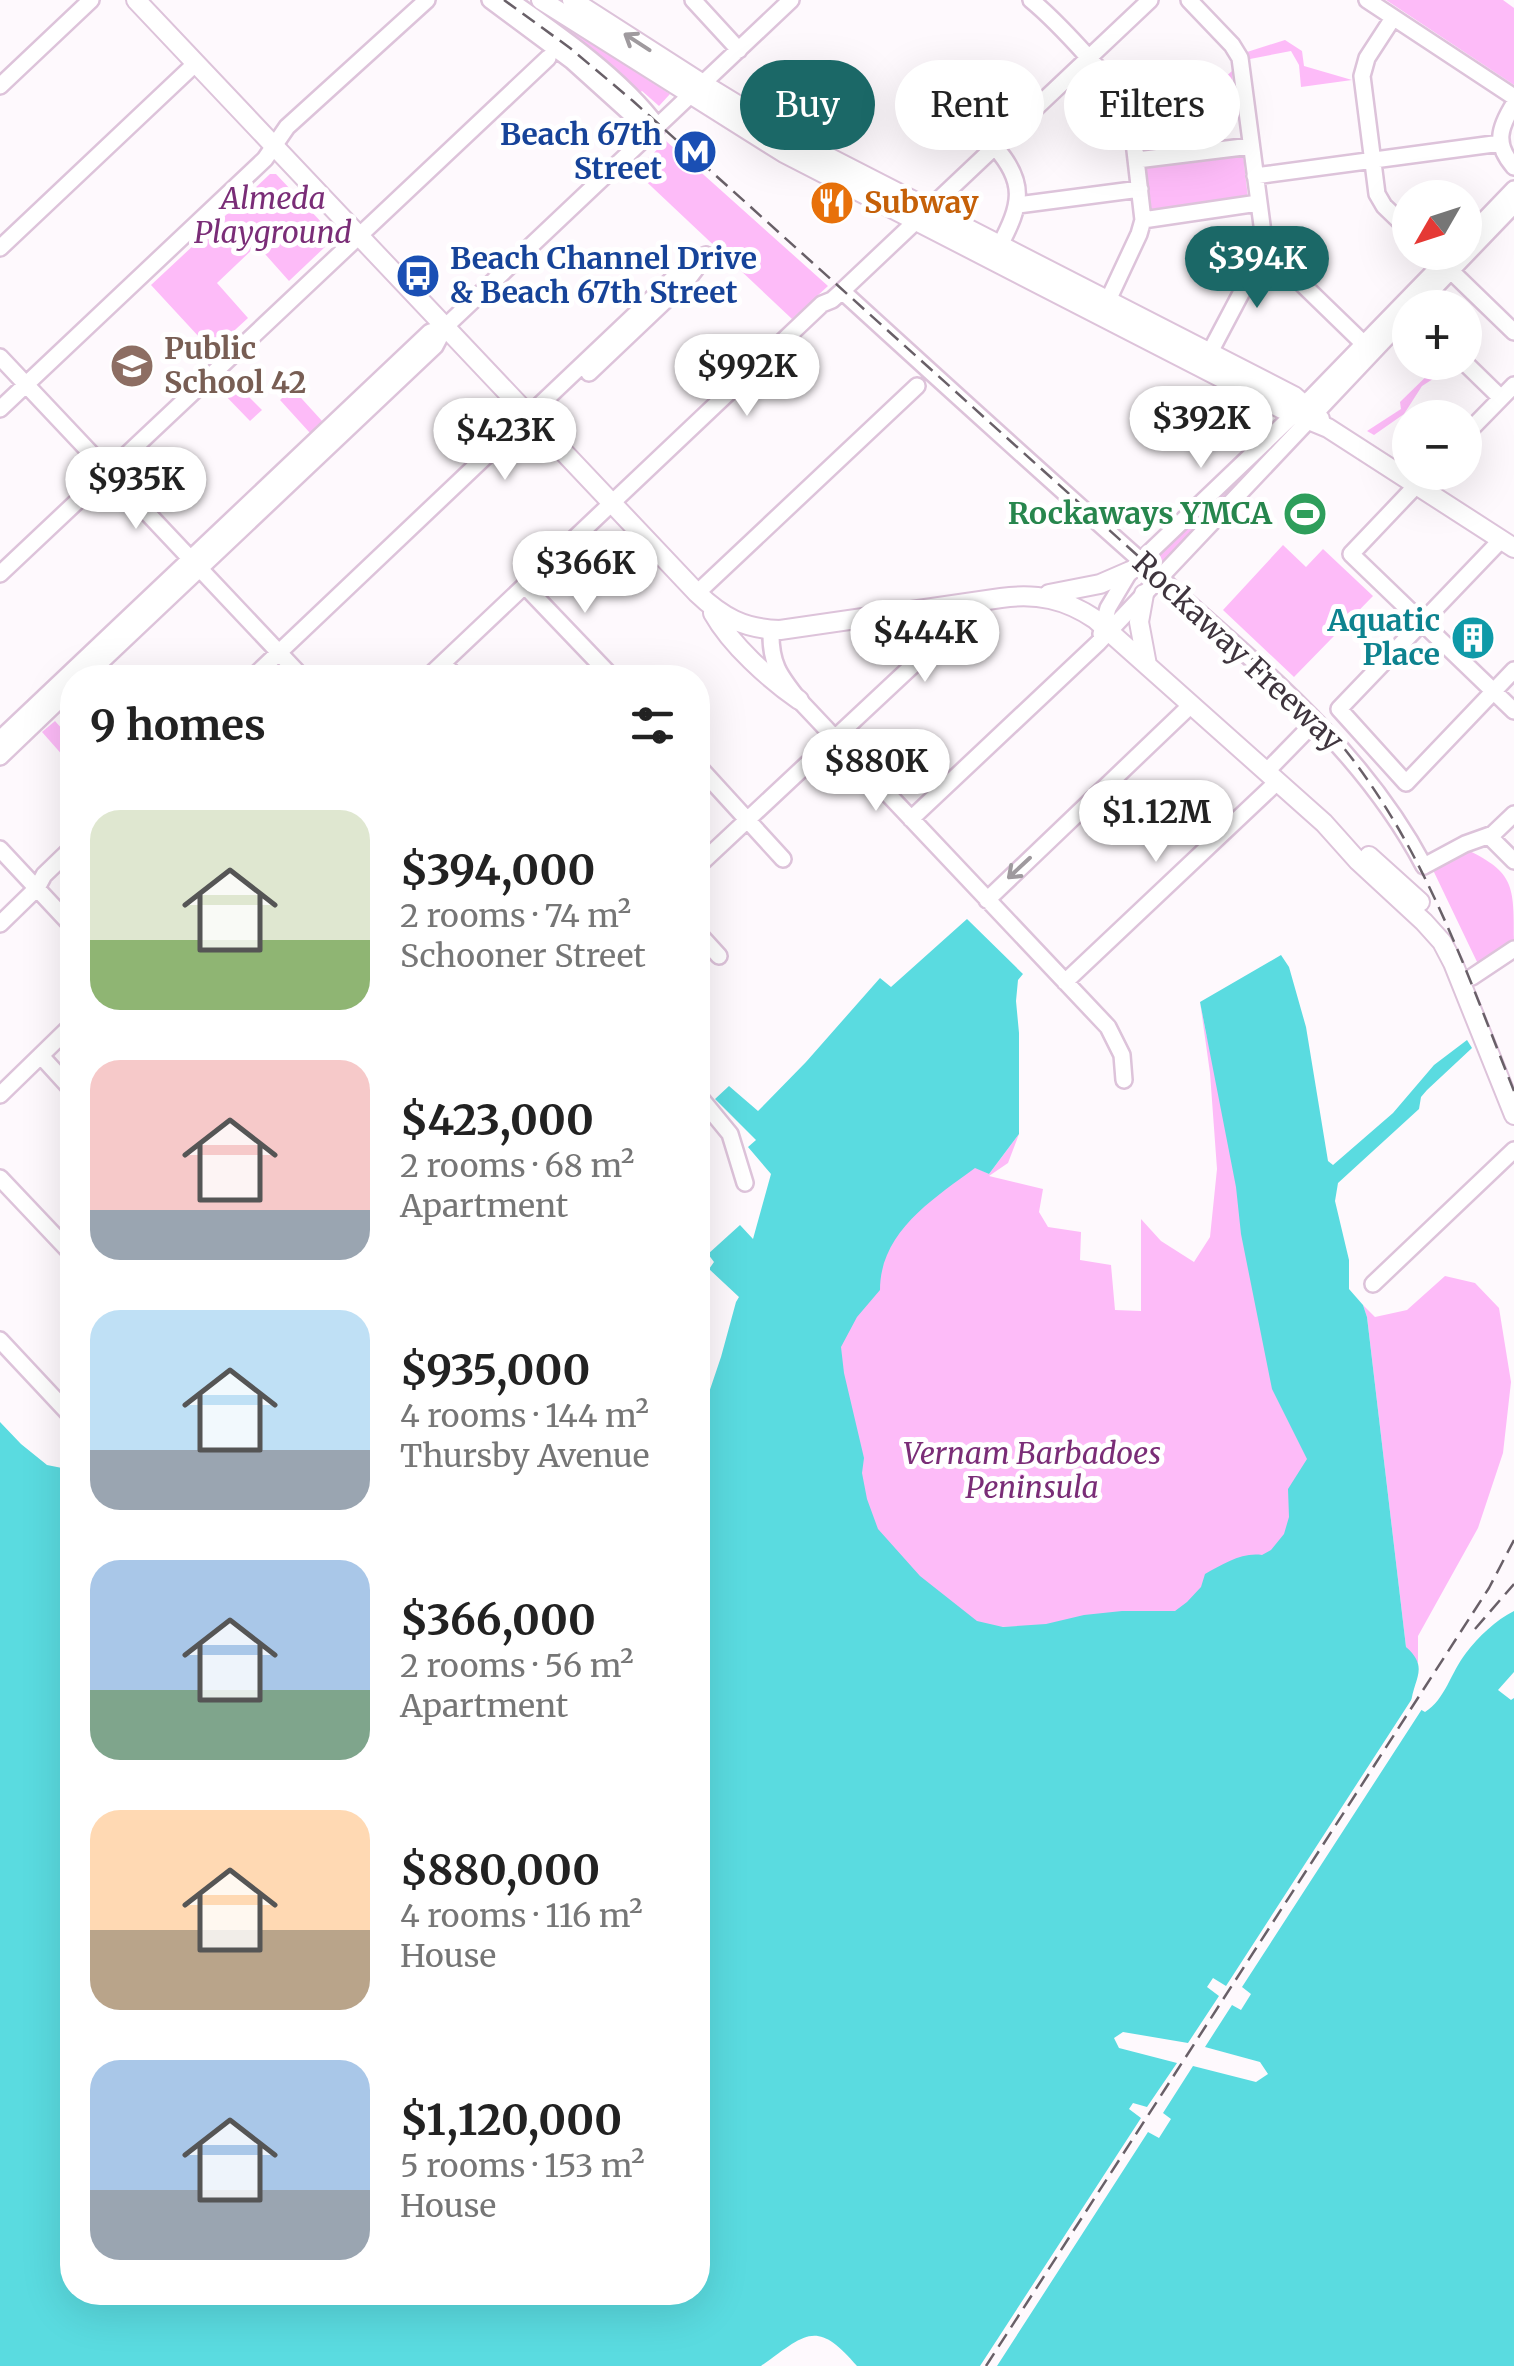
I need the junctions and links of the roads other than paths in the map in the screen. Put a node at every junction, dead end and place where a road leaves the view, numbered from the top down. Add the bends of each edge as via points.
1 (91, 0) edge
2 (136, 0) edge
3 (427, 0) edge
4 (490, 0) edge
5 (510, 0) edge
6 (541, 0) edge
7 (572, 0) edge
8 (692, 0) edge
9 (791, 0) edge
10 (1031, 0) edge
11 (1150, 0) edge
12 (1189, 0) edge
13 (1367, 0) edge
14 (1393, 18) junction
15 (739, 50) junction
16 (548, 58) dead end
17 (1088, 59) junction
18 (196, 63) junction
19 (347, 84) dead end
20 (0, 86) edge
21 (697, 90) junction
22 (1514, 97) edge
23 (1044, 101) edge
24 (1514, 104) edge
25 (658, 126) junction
26 (1501, 143) junction
27 (274, 146) junction
28 (1251, 146) junction
29 (992, 150) edge
30 (998, 150) edge
31 (1137, 160) junction
32 (1372, 160) junction
33 (1514, 166) edge
34 (1255, 176) junction
35 (1140, 189) junction
36 (1514, 189) edge
37 (1258, 203) junction
38 (1018, 204) junction
39 (1514, 206) edge
40 (1392, 212) edge
41 (924, 214) junction
42 (1144, 220) junction
43 (1482, 222) edge
44 (1482, 231) edge
45 (358, 235) junction
46 (1000, 245) junction
47 (0, 248) edge
48 (1265, 248) junction
49 (1435, 270) edge
50 (1455, 270) edge
51 (837, 296) junction
52 (1104, 308) junction
53 (445, 327) junction
54 (1392, 329) edge
55 (1514, 332) edge
56 (1364, 344) junction
57 (1209, 354) junction
58 (0, 358) edge
59 (1482, 380) edge
60 (26, 385) junction
61 (1514, 385) edge
62 (917, 386) dead end
63 (1501, 398) junction
64 (0, 409) edge
65 (1305, 413) junction
66 (1482, 418) edge
67 (532, 419) junction
68 (1392, 462) edge
69 (108, 472) junction
70 (1412, 490) edge
71 (1437, 490) edge
72 (615, 507) junction
73 (1508, 544) edge
74 (196, 563) junction
75 (1135, 566) junction
76 (0, 574) edge
77 (1159, 578) junction
78 (528, 589) junction
79 (1144, 594) junction
80 (1040, 596) junction
81 (702, 598) junction
82 (968, 602) junction
83 (1422, 622) junction
84 (771, 630) junction
85 (1103, 633) junction
86 (282, 656) junction
87 (82, 665) edge
88 (97, 665) edge
89 (270, 665) edge
90 (275, 665) edge
91 (290, 665) edge
92 (455, 665) edge
93 (601, 665) edge
94 (1147, 665) junction
95 (1514, 670) edge
96 (60, 685) edge
97 (1494, 692) junction
98 (60, 700) edge
99 (799, 700) junction
100 (1191, 705) junction
101 (1514, 711) edge
102 (1306, 731) dead end
103 (834, 738) junction
104 (0, 739) edge
105 (0, 757) edge
106 (1271, 777) junction
107 (710, 779) edge
108 (1514, 814) edge
109 (747, 819) junction
110 (911, 819) junction
111 (1488, 836) junction
112 (0, 850) edge
113 (710, 854) edge
114 (60, 859) edge
115 (783, 859) dead end
116 (1514, 861) edge
117 (60, 872) edge
118 (1390, 882) junction
119 (37, 888) junction
120 (986, 900) junction
121 (60, 913) edge
122 (0, 924) edge
123 (710, 946) edge
124 (1514, 949) edge
125 (719, 956) dead end
126 (1472, 976) junction
127 (1065, 982) junction
128 (60, 1037) edge
129 (41, 1056) junction
130 (60, 1077) edge
131 (1124, 1080) dead end
132 (1514, 1082) edge
133 (0, 1095) edge
134 (710, 1110) edge
135 (1514, 1116) edge
136 (1514, 1150) edge
137 (0, 1178) edge
138 (745, 1183) dead end
139 (60, 1241) edge
140 (1373, 1284) dead end
141 (0, 1340) edge
142 (60, 1404) edge

1 - 20 street
2 - 18 main road
3 - 27 street
4 - 25 street via 634,118
5 - 25 street via 600,69
6 - 21 main road
21 -> 7 main road
8 - 15 street
9 - 15 street
10 - 17 street
11 - 17 street
12 - 28 street via 1238,55
13 - 14 street
14 - 22 street
14 - 32 street via 1362,72
15 - 21 street
16 - 45 street
17 - 23 street
17 - 31 street via 1128,108
18 - 27 main road
18 - 47 street
19 - 27 street
21 - 25 street
21 - 41 main road via 755,136
24 - 26 street
25 - 53 street
26 - 32 street
26 - 33 street
27 - 45 main road
27 - 60 street
28 - 31 street
28 - 34 street
29 - 41 street
30 - 38 street via 1013,172
31 - 35 street
32 - 34 street
32 - 40 street via 1378,198
34 - 37 street
35 - 38 street
35 - 42 street
36 - 43 street
37 - 42 street
37 - 48 street
38 - 46 street
39 - 44 street
41 - 46 main road
41 - 51 street
41 - 52 main road
42 - 52 street
45 - 53 main road
45 - 69 street
46 - 52 main road
48 - 56 street
48 - 57 street
49 - 56 street
50 - 55 street
51 - 72 street
51 - 75 street, Rockaway Freeway
52 - 57 main road
52 - 65 main road
53 - 67 main road
53 - 74 street via 430,332
54 - 65 street
56 - 65 street
57 - 65 main road via 1294,396
58 - 60 street
59 - 63 street
60 - 64 street
60 - 69 street
61 - 63 street
62 - 81 street
63 - 66 street
65 - 68 main road
65 - 75 street
65 - 77 street
67 - 67 street via 688,278 706,255 681,270
67 - 72 main road
67 - 86 street
69 - 74 street
69 - 76 street
70 - 83 street via 1351,554
71 - 73 main road
72 - 78 street
72 - 81 main road
73 - 83 street
74 - 86 street
74 - 87 street
74 - 88 street
75 - 77 street, Rockaway Freeway
75 - 80 main road via 1094,586
75 - 85 street via 1108,608
77 - 79 street
77 - 111 street, Rockaway Freeway via 1311,714 1380,796 1424,866
78 - 92 street
78 - 93 street
79 - 85 street
79 - 94 main road via 1139,622
80 - 82 main road
80 - 85 main road via 1074,606
81 - 84 main road via 737,623
81 - 99 main road via 730,636
82 - 84 main road
82 - 103 street via 958,624
83 - 97 street
83 - 97 street via 1339,709 1406,782
84 - 99 street via 773,662
85 - 94 main road
85 - 110 street
86 - 89 street
86 - 90 street
86 - 91 street
94 - 100 main road
95 - 97 street
96 - 104 street
97 - 101 street
98 - 105 street
99 - 103 street
100 - 106 main road
100 -> 120 street
102 - 106 street
103 - 109 street
103 - 110 street
106 - 118 main road via 1366,854
106 - 127 street
107 - 109 street
108 - 111 street
109 - 113 street
109 - 115 street
110 - 120 street
111 - 116 street
112 - 119 street
114 - 119 street
117 - 119 street
118 - 126 main road via 1447,929
118 - 135 main road via 1447,950
119 - 121 street
119 - 122 street
120 - 127 street
123 - 125 street
124 - 126 street
126 - 132 main road
127 - 131 street via 1111,1032
128 - 129 street
129 - 130 street
129 - 133 street
134 - 138 street via 730,1134
136 - 140 street
137 - 139 street
141 - 142 street

